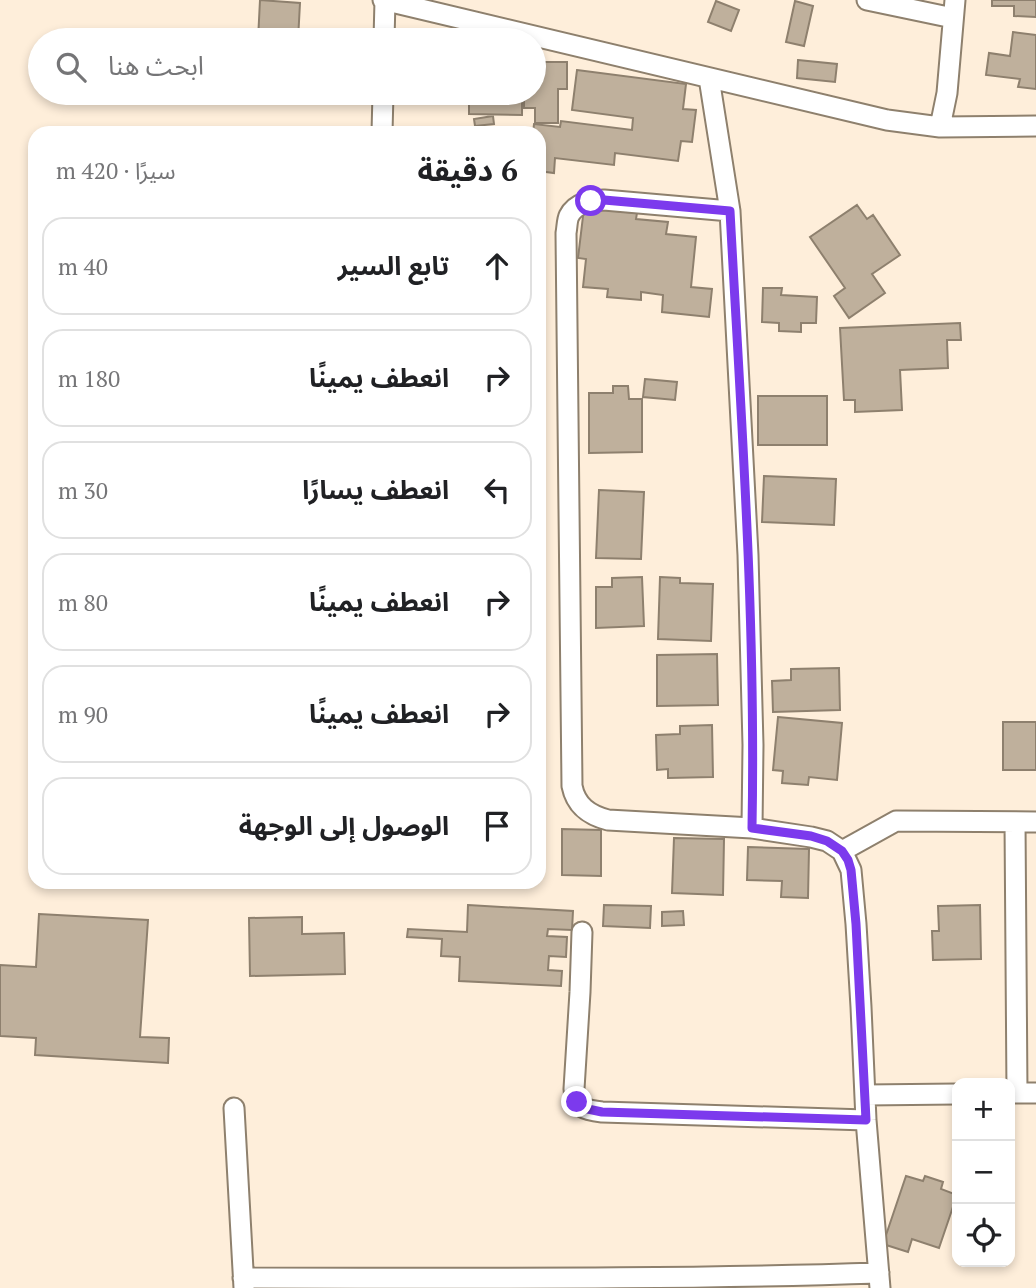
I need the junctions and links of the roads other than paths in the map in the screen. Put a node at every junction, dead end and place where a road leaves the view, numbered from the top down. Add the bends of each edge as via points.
1 (384, 0) edge
2 (867, 0) edge
3 (954, 9) edge
4 (384, 28) edge
5 (501, 28) edge
6 (546, 39) edge
7 (709, 78) junction
8 (383, 105) edge
9 (382, 126) edge
10 (1036, 126) edge
11 (940, 127) junction
12 (730, 211) junction
13 (1016, 822) junction
14 (1036, 822) edge
15 (752, 828) junction
16 (842, 851) junction
17 (582, 932) dead end
18 (1021, 1093) edge
19 (952, 1094) edge
20 (865, 1095) junction
21 (234, 1108) dead end
22 (866, 1120) junction
23 (879, 1281) edge
24 (243, 1283) edge

1 - 4 street
1 - 5 street
2 - 3 street
3 - 11 street
6 - 7 street
7 - 11 street via 887,120
7 - 12 street
8 - 9 street
10 - 11 street
12 - 15 street via 748,555
12 - 15 street via 604,200 580,204 569,216 572,786 583,809 608,820
13 - 14 street
13 - 16 street via 896,821
13 - 18 street
15 - 16 street via 811,836
16 - 20 street via 853,884
17 - 22 street via 574,1089 583,1108
19 - 20 street
20 - 22 street
21 - 24 street
22 - 23 street
23 - 24 street via 565,1278

